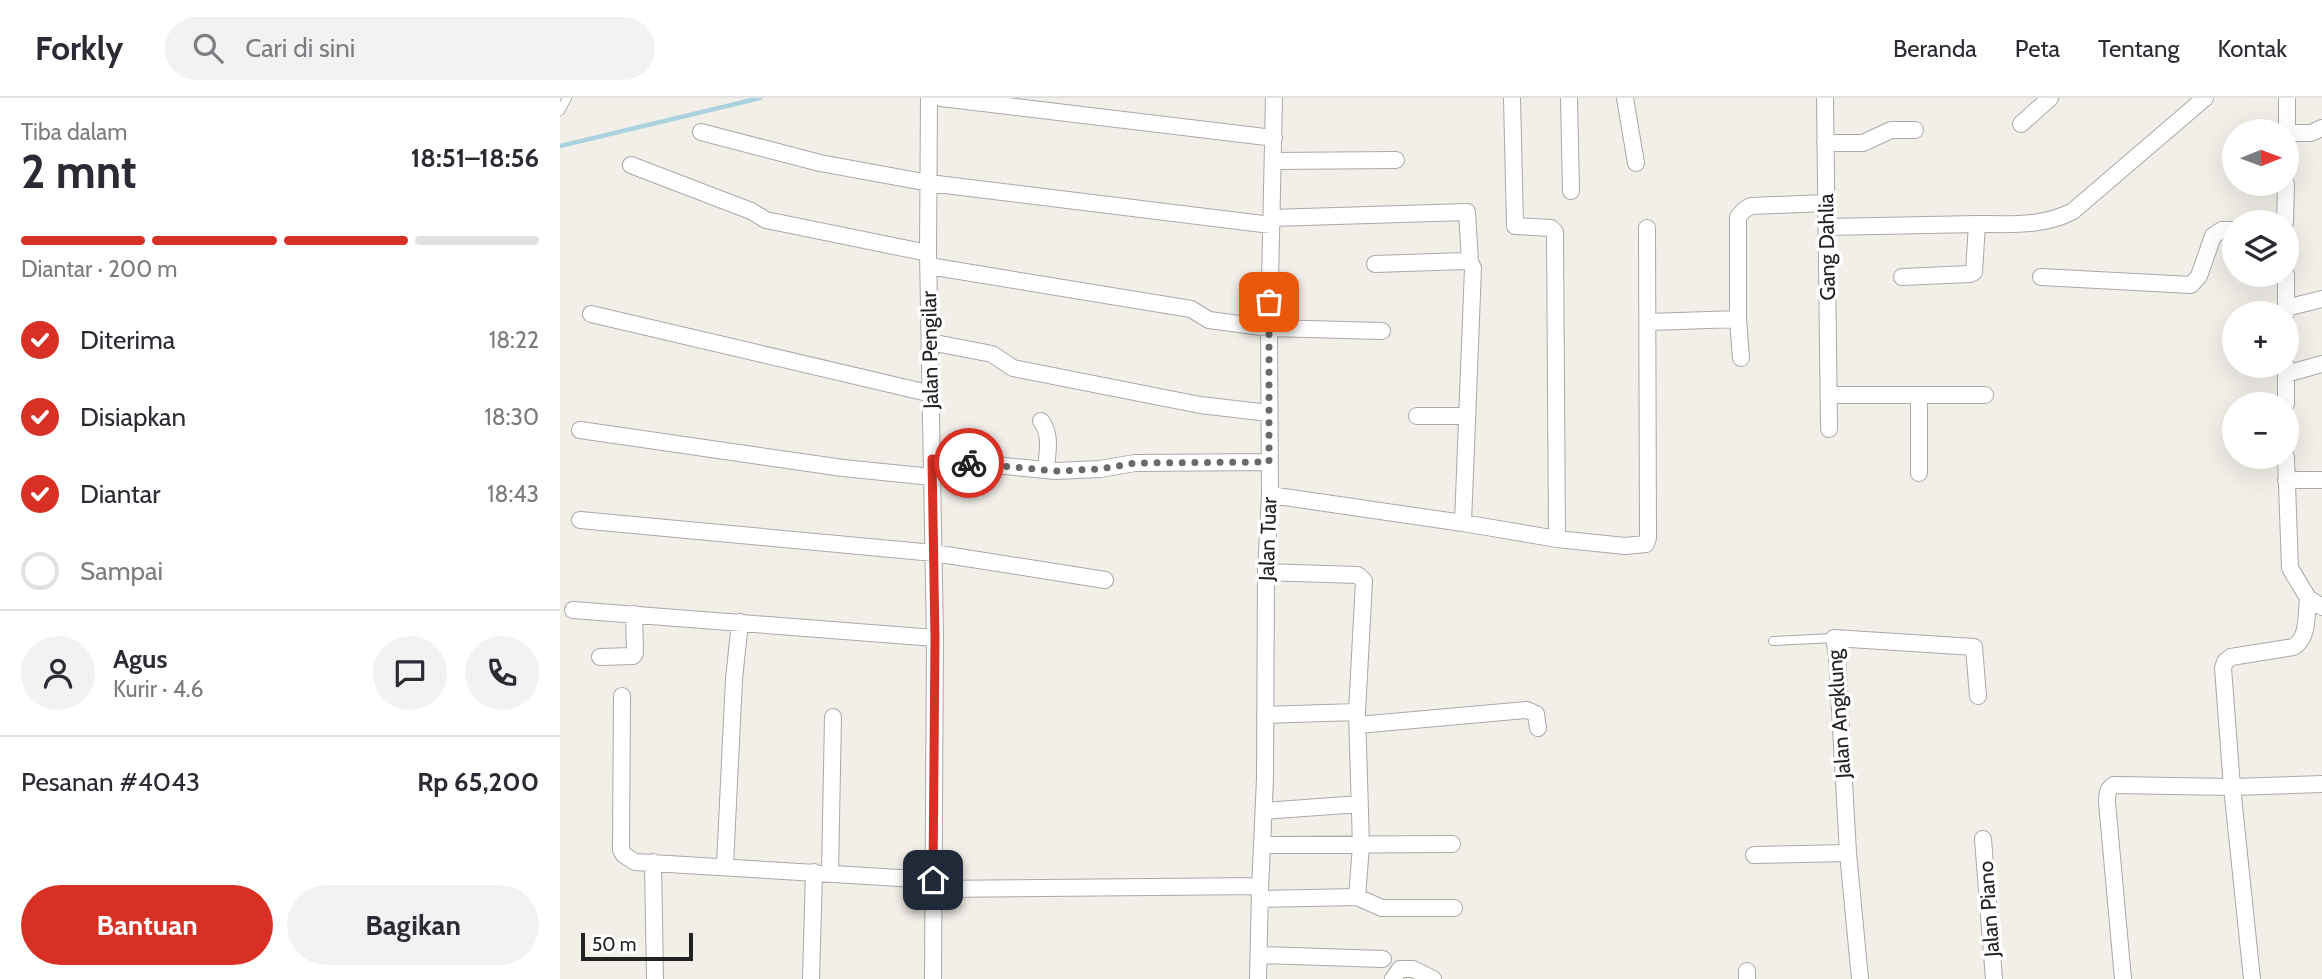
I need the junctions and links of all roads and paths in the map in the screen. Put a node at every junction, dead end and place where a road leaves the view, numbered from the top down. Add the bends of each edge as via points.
1 (567, 98) edge
2 (929, 98) edge
3 (941, 98) edge
4 (1274, 98) edge
5 (1512, 98) edge
6 (1569, 98) edge
7 (1625, 98) edge
8 (1825, 98) edge
9 (2050, 98) edge
10 (2206, 98) edge
11 (2287, 98) edge
12 (560, 111) edge
13 (2287, 119) edge
14 (2021, 124) dead end
15 (2322, 128) edge
16 (1915, 130) dead end
17 (701, 132) dead end
18 (2300, 133) edge
19 (1274, 138) junction
20 (1825, 143) junction
21 (1396, 160) dead end
22 (1273, 161) junction
23 (1636, 163) dead end
24 (631, 165) dead end
25 (929, 183) junction
26 (1571, 191) dead end
27 (1826, 203) junction
28 (1271, 221) junction
29 (1977, 224) junction
30 (1827, 227) junction
31 (1647, 228) dead end
32 (2222, 230) edge
33 (929, 260) junction
34 (1470, 262) junction
35 (1375, 264) dead end
36 (1902, 277) dead end
37 (2041, 277) dead end
38 (2322, 299) edge
39 (2299, 307) edge
40 (591, 314) dead end
41 (1738, 319) junction
42 (1648, 322) junction
43 (1269, 328) junction
44 (1381, 331) dead end
45 (930, 342) junction
46 (1741, 358) dead end
47 (2322, 364) edge
48 (2299, 368) edge
49 (932, 394) junction
50 (1829, 395) junction
51 (1919, 395) junction
52 (1985, 395) dead end
53 (1269, 413) junction
54 (1466, 415) junction
55 (1417, 416) dead end
56 (1041, 421) dead end
57 (1829, 429) dead end
58 (580, 430) dead end
59 (932, 459) junction
60 (1269, 462) junction
61 (2286, 469) edge
62 (1046, 470) junction
63 (1919, 473) dead end
64 (932, 477) junction
65 (2286, 480) junction
66 (2322, 480) edge
67 (1270, 495) junction
68 (580, 520) dead end
69 (1463, 523) junction
70 (1557, 539) junction
71 (934, 553) junction
72 (1266, 572) junction
73 (1105, 580) dead end
74 (2314, 597) edge
75 (573, 610) dead end
76 (634, 614) junction
77 (740, 622) junction
78 (935, 638) junction
79 (1833, 638) junction
80 (1773, 641) dead end
81 (600, 657) dead end
82 (622, 696) dead end
83 (1978, 696) dead end
84 (1265, 715) junction
85 (833, 717) dead end
86 (1358, 719) junction
87 (1538, 728) dead end
88 (2322, 784) edge
89 (2232, 787) junction
90 (1360, 804) junction
91 (1264, 811) junction
92 (1983, 839) dead end
93 (1452, 844) dead end
94 (1262, 845) junction
95 (1361, 846) junction
96 (1848, 853) junction
97 (1754, 855) dead end
98 (653, 862) junction
99 (725, 866) junction
100 (822, 873) junction
101 (933, 885) junction
102 (1260, 893) junction
103 (1357, 897) junction
104 (1454, 908) dead end
105 (1259, 955) junction
106 (1382, 959) dead end
107 (655, 979) edge
108 (811, 979) edge
109 (933, 979) edge
110 (1258, 979) edge
111 (1393, 979) edge
112 (1433, 979) edge
113 (1860, 979) edge
114 (1994, 979) edge
115 (2123, 979) edge
116 (2252, 979) edge

1 - 12 lane
2 - 25 street, Jalan Pengilar
3 - 19 street
4 - 19 street, Jalan Tuar
5 - 70 street via 1515,226 1555,232
6 - 26 street
7 - 23 street
8 - 20 street, Gang Dahlia
9 - 14 street
10 - 29 street via 2057,220
11 - 13 street
15 - 18 street
16 - 20 street via 1891,130 1863,143
17 - 25 street via 820,163
19 - 22 street, Jalan Tuar
20 - 27 street, Gang Dahlia
21 - 22 street
22 - 28 street, Jalan Tuar
24 - 33 street via 766,220
25 - 28 street
25 - 33 street, Jalan Pengilar
27 - 30 street, Gang Dahlia
27 - 41 street via 1744,209 1738,217
28 - 34 street via 1465,212 1469,216
28 - 43 street, Jalan Tuar
29 - 30 street
29 - 36 street via 1974,272
30 - 50 street, Gang Dahlia
31 - 42 street
32 - 37 street via 2213,236 2199,276 2191,285
33 - 43 street via 1191,309 1209,320
33 - 45 street, Jalan Pengilar
34 - 35 street
34 - 54 street
38 - 39 street
40 - 49 street
41 - 42 street
41 - 46 street
42 - 70 street via 1646,544
43 - 44 street
43 - 53 street, Jalan Tuar
45 - 49 street, Jalan Pengilar
45 - 53 street via 992,354 1013,368 1200,405
47 - 48 street
49 - 59 street, Jalan Pengilar
50 - 51 street
50 - 57 street, Gang Dahlia
51 - 52 street
51 - 63 street
53 - 60 street, Jalan Tuar
54 - 55 street
54 - 69 street
56 - 62 street via 1048,438
58 - 64 street
59 - 62 street
59 - 64 street, Jalan Pengilar
60 - 62 street via 1135,463
60 - 67 street, Jalan Tuar
61 - 65 street
64 - 71 street, Jalan Pengilar
65 - 66 street
65 - 74 street via 2290,568
67 - 69 street
67 - 72 street, Jalan Tuar
68 - 71 street
69 - 70 street
71 - 73 street
71 - 78 street, Jalan Pengilar
72 - 84 street, Jalan Tuar
72 - 86 street via 1358,575 1364,581
74 - 89 street via 2300,644 2225,662
75 - 76 street
76 - 77 street
76 - 81 street via 633,656
77 - 78 street
77 - 99 street
78 - 101 street, Jalan Pengilar
79 - 80 lane
79 - 83 street, Jalan Angklung via 1974,647
79 - 96 street, Jalan Angklung
82 - 98 street via 621,850 635,862
84 - 86 street
84 - 91 street, Jalan Tuar
85 - 100 street
86 - 87 street via 1527,710 1535,714
86 - 90 street
88 - 89 street
89 - 115 street via 2110,788 2107,802
89 - 116 street
90 - 91 street
90 - 95 street
91 - 94 street, Jalan Tuar
92 - 114 street, Jalan Piano
93 - 95 street
94 - 95 street
94 - 102 street, Jalan Tuar
95 - 103 street
96 - 97 street
96 - 113 street, Jalan Angklung
98 - 99 street
98 - 107 street
99 - 100 street
100 - 101 street
100 - 108 street
101 - 102 street
101 - 109 street, Jalan Pengilar
102 - 103 street
102 - 105 street, Jalan Tuar
103 - 104 street via 1382,908
105 - 106 street
105 - 110 street, Jalan Tuar
111 - 112 street via 1400,969 1413,969

